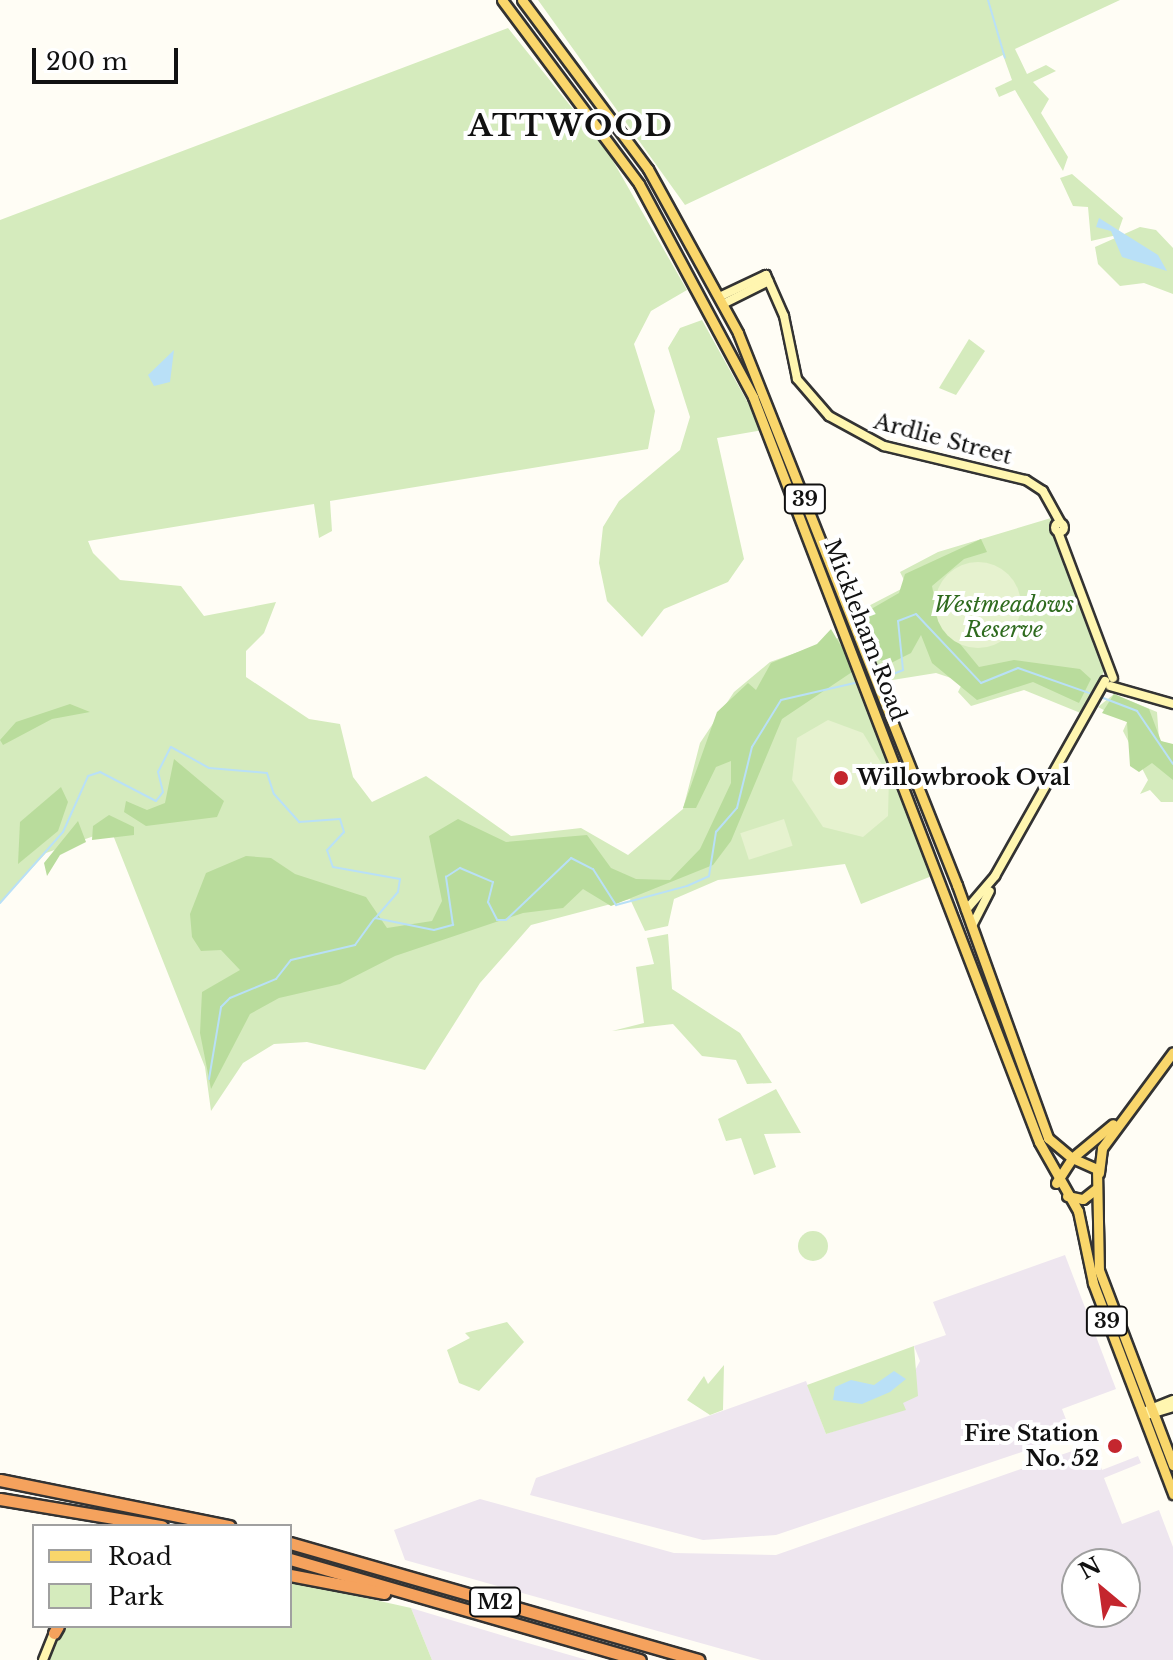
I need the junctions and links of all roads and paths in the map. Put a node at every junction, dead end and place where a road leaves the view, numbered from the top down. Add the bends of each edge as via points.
1 (502, 0) edge
2 (522, 0) edge
3 (768, 278) junction
4 (744, 295) junction
5 (721, 301) junction
6 (707, 308) junction
7 (729, 316) junction
8 (864, 667) junction
9 (1109, 682) junction
10 (1173, 704) edge
11 (896, 749) junction
12 (928, 811) junction
13 (920, 835) junction
14 (938, 837) junction
15 (957, 885) junction
16 (980, 906) junction
17 (967, 912) junction
18 (954, 918) junction
19 (972, 926) junction
20 (985, 959) junction
21 (984, 999) junction
22 (1002, 1002) junction
23 (1173, 1052) edge
24 (1131, 1105) junction
25 (1072, 1158) junction
26 (1099, 1175) junction
27 (1056, 1183) junction
28 (1098, 1186) junction
29 (1064, 1195) junction
30 (1173, 1400) edge
31 (1173, 1407) edge
32 (1149, 1413) junction
33 (1173, 1465) edge
34 (0, 1474) edge
35 (0, 1480) edge
36 (36, 1485) junction
37 (1173, 1494) edge
38 (0, 1499) edge
39 (0, 1506) edge
40 (145, 1524) edge
41 (149, 1524) edge
42 (220, 1524) edge
43 (292, 1544) edge
44 (292, 1560) edge
45 (292, 1575) edge
46 (440, 1603) junction
47 (56, 1630) edge
48 (43, 1660) edge
49 (640, 1660) edge
50 (699, 1660) edge

1 - 6 main road, Mickleham Road / 39 via 631,172
2 - 5 main road, Mickleham Road / 39 via 640,157
3 - 4 street
3 - 5 street
3 - 9 street, Ardlie Street via 797,379 829,416 884,446 1026,480 1053,510 1106,658
4 - 5 street
4 - 7 street
5 - 6 main road
5 - 7 main road, Mickleham Road / 39
6 - 8 main road, Mickleham Road / 39 via 759,409
7 - 8 main road, Mickleham Road / 39
8 - 11 main road, Mickleham Road / 39
9 - 10 street
9 - 16 street
11 - 12 main road, Mickleham Road / 39
11 - 13 main road, Mickleham Road / 39
12 - 13 main road via 928,828
12 - 14 main road, Mickleham Road / 39
13 - 14 main road
13 - 18 main road, Mickleham Road / 39
14 - 15 main road, Mickleham Road / 39
15 - 16 street
15 - 17 main road, Mickleham Road / 39
16 - 17 street
16 - 19 street
17 - 18 main road
17 - 19 main road, Mickleham Road / 39
18 - 21 main road, Mickleham Road / 39
19 - 20 main road, Mickleham Road / 39
20 - 21 main road
20 - 22 main road, Mickleham Road / 39
21 - 22 main road
21 - 27 main road, Mickleham Road / 39
22 - 25 main road, Mickleham Road / 39 via 1048,1138
23 - 24 main road
24 - 25 main road
24 - 26 main road via 1102,1148
25 - 26 main road, 39 via 1089,1160
25 - 27 main road
26 - 28 main road, 39
27 - 29 main road, 39
28 - 29 main road via 1083,1199
28 - 32 main road, 39 via 1099,1270
29 - 32 main road, 39 via 1079,1214 1093,1283
30 - 32 street
31 - 32 street
32 - 33 main road, 39
32 - 37 main road, 39
34 - 36 highway
35 - 36 highway
36 - 42 highway
38 - 41 highway
39 - 40 highway
43 - 50 highway, M2
44 - 46 highway, M2
45 - 46 highway
46 - 49 highway, M2
47 - 48 street

